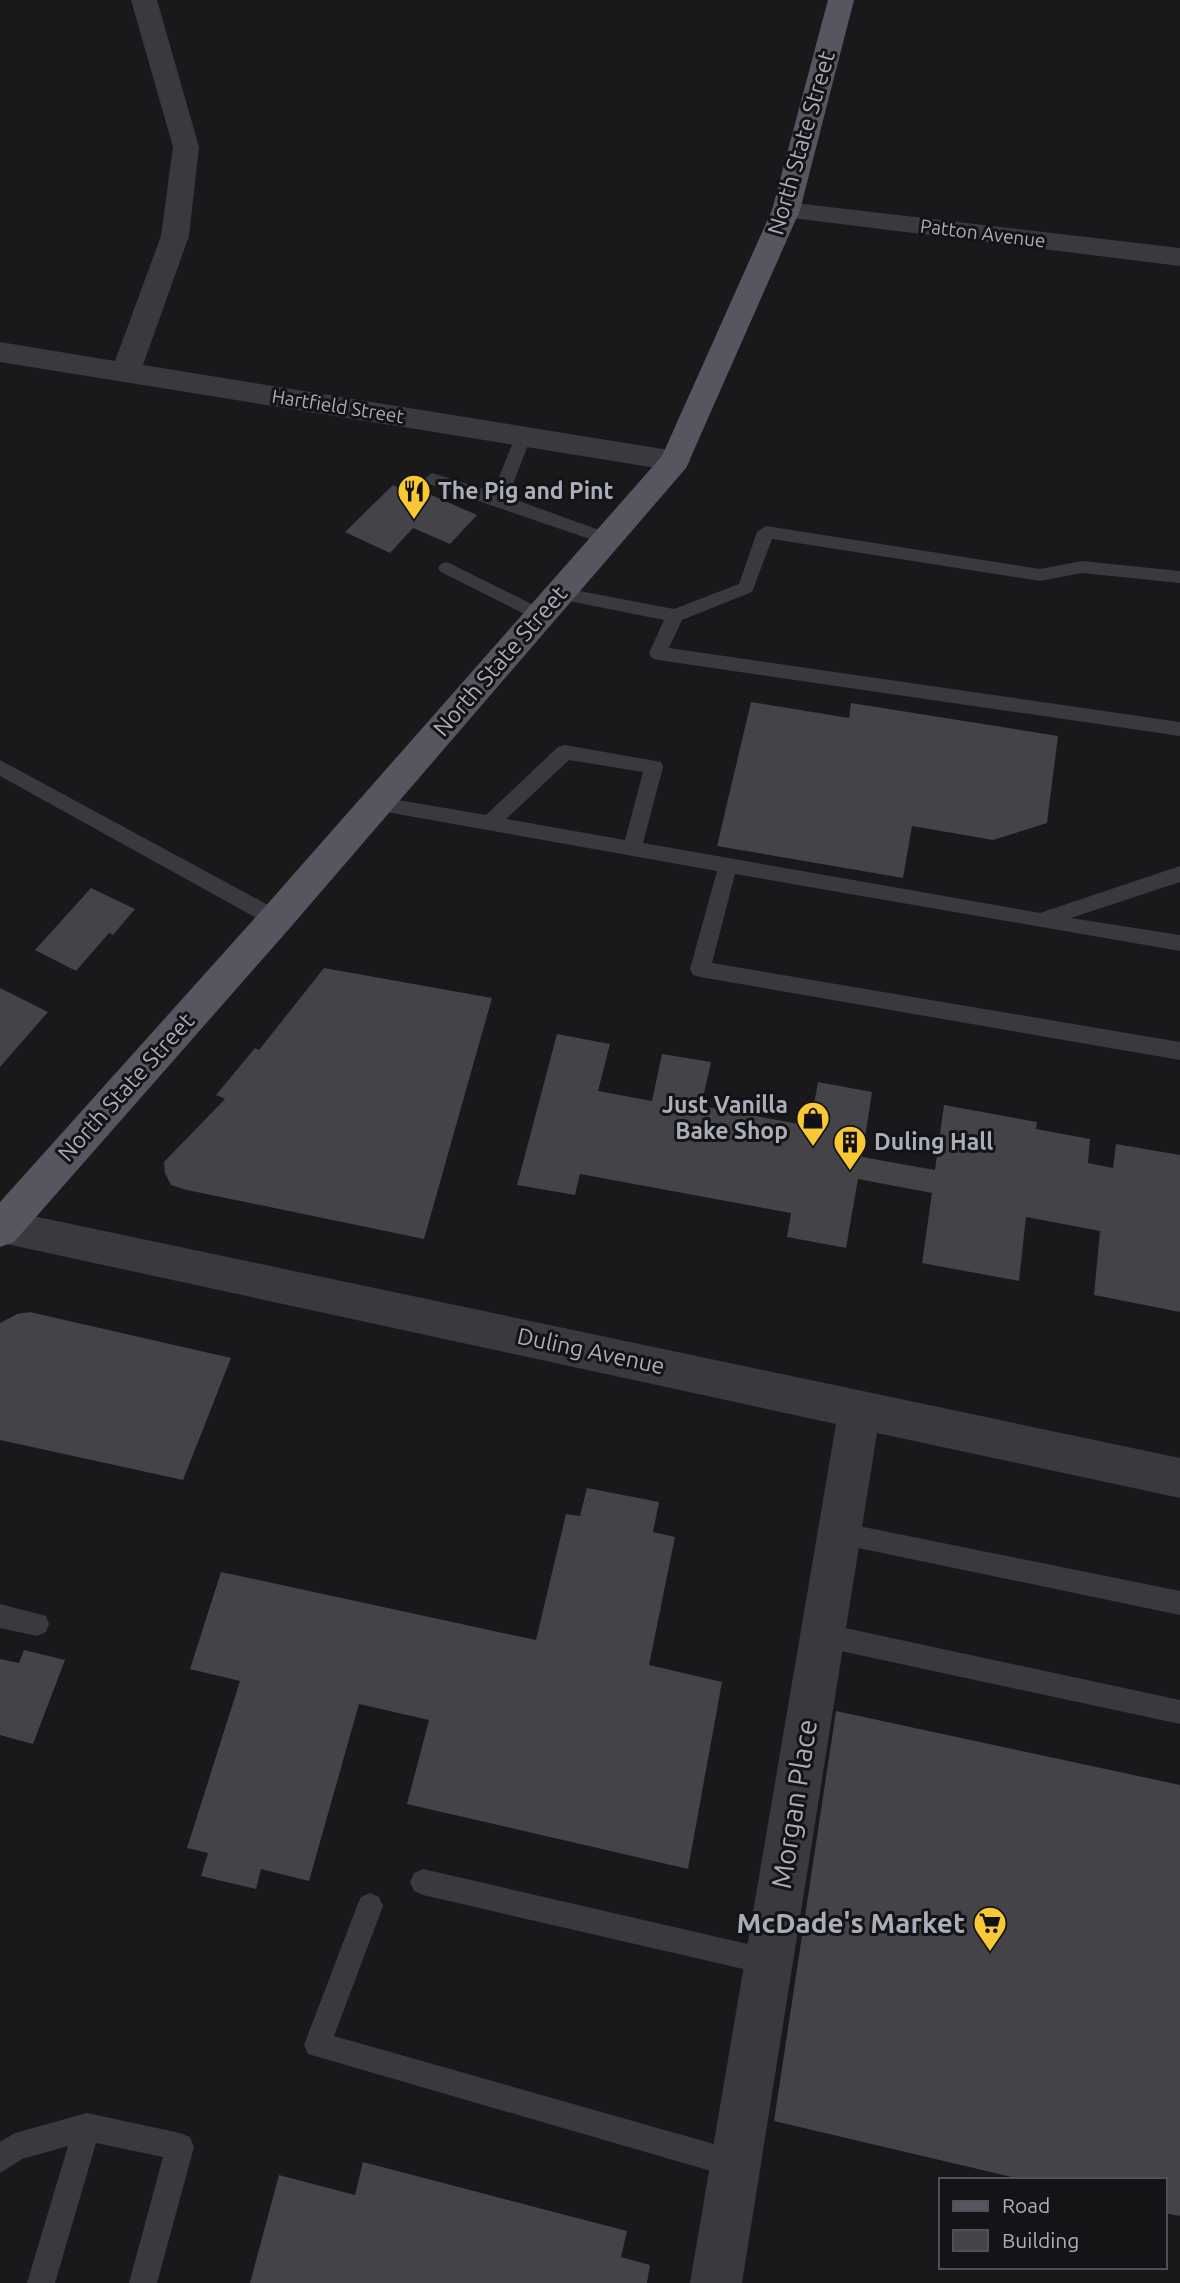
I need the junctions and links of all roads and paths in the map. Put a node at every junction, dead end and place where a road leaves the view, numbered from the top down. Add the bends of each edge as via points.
1 (144, 0) edge
2 (841, 0) edge
3 (786, 210) junction
4 (1180, 257) edge
5 (0, 352) edge
6 (126, 371) junction
7 (523, 437) junction
8 (675, 461) junction
9 (432, 479) dead end
10 (498, 500) junction
11 (607, 539) junction
12 (447, 568) dead end
13 (1180, 577) edge
14 (550, 604) junction
15 (675, 616) junction
16 (1180, 729) edge
17 (0, 767) edge
18 (375, 803) junction
19 (488, 825) junction
20 (632, 849) junction
21 (727, 866) junction
22 (1180, 874) edge
23 (276, 919) junction
24 (1040, 921) junction
25 (1180, 943) edge
26 (1180, 1051) edge
27 (1, 1228) edge
28 (860, 1408) junction
29 (1180, 1478) edge
30 (839, 1533) junction
31 (1180, 1603) edge
32 (0, 1616) edge
33 (37, 1624) dead end
34 (822, 1635) junction
35 (1180, 1712) edge
36 (423, 1882) dead end
37 (370, 1906) dead end
38 (769, 1962) junction
39 (87, 2127) junction
40 (0, 2159) edge
41 (736, 2164) junction
42 (41, 2283) edge
43 (143, 2283) edge
44 (716, 2283) edge

1 - 6 street via 186,147 175,236
2 - 3 main road, North State Street
3 - 4 street, Patton Avenue
3 - 8 main road, North State Street
5 - 6 street, Hartfield Street
6 - 7 street, Hartfield Street
7 - 8 street, Hartfield Street
7 - 10 lane
8 - 11 main road, North State Street
9 - 10 lane
10 - 11 lane
11 - 14 main road, North State Street
12 - 14 lane
13 - 15 lane via 1083,567 1040,575 766,532 746,588
14 - 15 lane
14 - 18 main road, North State Street
15 - 16 lane via 658,653
17 - 23 lane
18 - 19 lane
18 - 23 main road, North State Street
19 - 20 lane
19 - 20 lane via 565,752 653,766
20 - 21 lane
21 - 24 lane
21 - 26 lane via 700,970
22 - 24 lane
23 - 27 main road, North State Street
24 - 25 lane
27 - 28 street, Duling Avenue
28 - 29 street, Duling Avenue
28 - 30 street, Morgan Place
30 - 31 lane
30 - 34 street, Morgan Place
32 - 33 lane
34 - 35 lane
34 - 38 street, Morgan Place
36 - 38 lane
37 - 41 lane via 317,2045
38 - 41 street, Morgan Place
39 - 40 lane via 15,2147
39 - 42 lane
39 - 43 lane via 180,2147
41 - 44 street, Morgan Place

